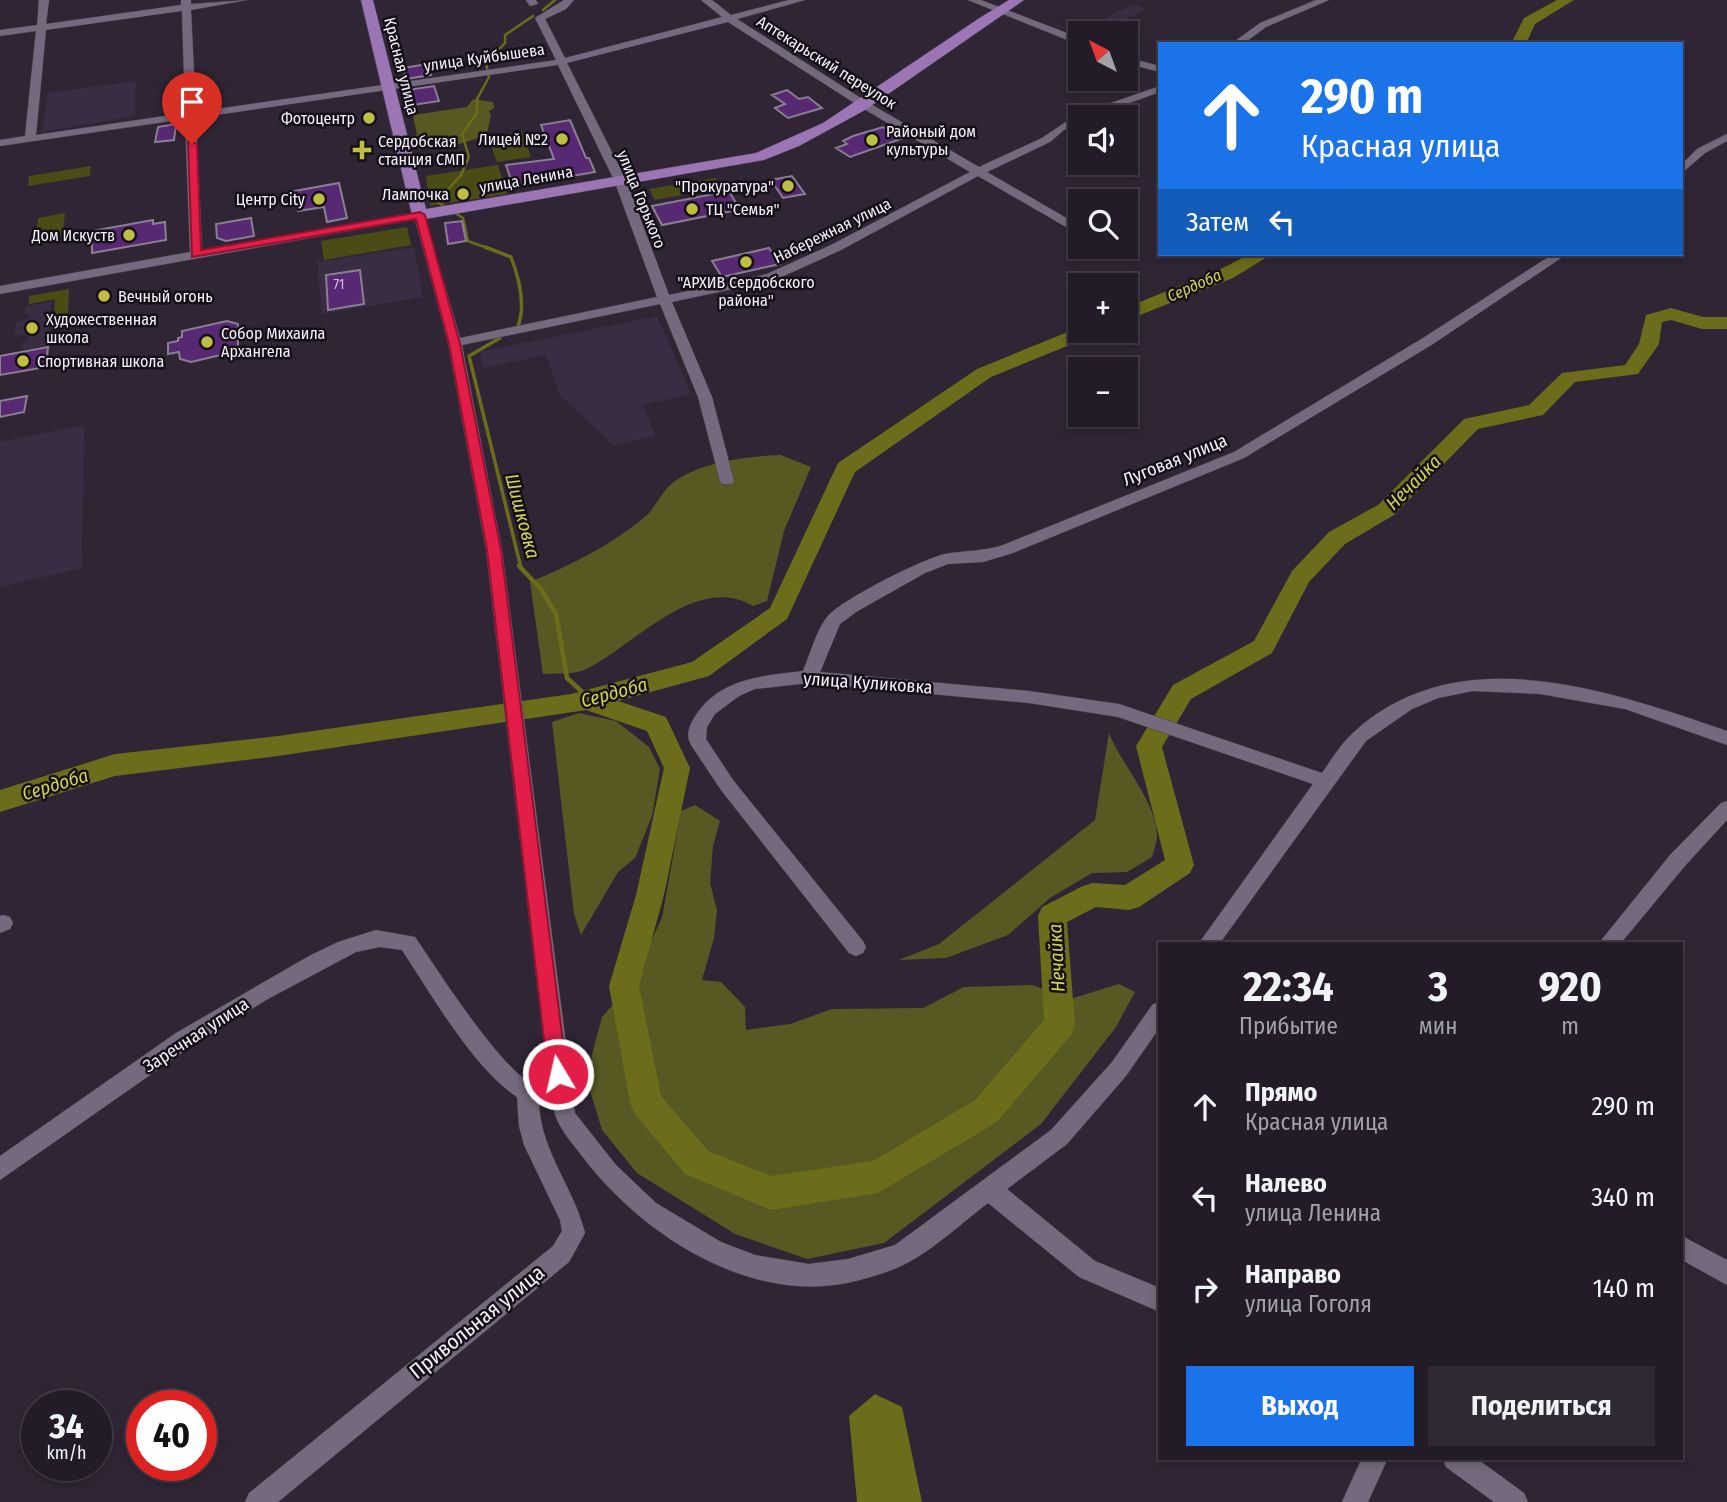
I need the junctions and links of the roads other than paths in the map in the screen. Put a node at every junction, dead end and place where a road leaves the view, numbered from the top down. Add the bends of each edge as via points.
1 (44, 0) edge
2 (242, 0) edge
3 (367, 0) edge
4 (569, 0) edge
5 (706, 0) edge
6 (800, 0) edge
7 (973, 0) edge
8 (1018, 0) edge
9 (1300, 0) edge
10 (1324, 0) edge
11 (187, 4) edge
12 (1312, 4) junction
13 (1000, 10) junction
14 (730, 19) junction
15 (42, 27) junction
16 (0, 33) edge
17 (1068, 37) edge
18 (1239, 42) edge
19 (561, 62) junction
20 (1138, 63) edge
21 (1158, 68) edge
22 (389, 86) junction
23 (1158, 90) edge
24 (863, 104) junction
25 (1114, 105) edge
26 (191, 116) junction
27 (1068, 124) edge
28 (1727, 137) edge
29 (30, 138) junction
30 (0, 143) edge
31 (1683, 169) edge
32 (978, 172) junction
33 (620, 180) junction
34 (420, 215) junction
35 (1068, 224) edge
36 (196, 254) junction
37 (1558, 256) edge
38 (0, 290) edge
39 (665, 301) junction
40 (454, 344) junction
41 (727, 481) dead end
42 (809, 677) junction
43 (1727, 738) edge
44 (1325, 781) junction
45 (1727, 808) edge
46 (1210, 942) edge
47 (1610, 942) edge
48 (856, 947) dead end
49 (1158, 1015) edge
50 (527, 1093) junction
51 (561, 1098) junction
52 (0, 1169) edge
53 (990, 1190) junction
54 (1683, 1248) edge
55 (1727, 1273) edge
56 (1158, 1299) edge
57 (1374, 1460) edge
58 (1458, 1460) edge
59 (258, 1502) edge
60 (1355, 1502) edge
61 (1515, 1502) edge

1 - 15 street
2 - 11 street
3 - 22 main road, Красная улица
4 - 19 street, улица Горького via 540,18
5 - 14 street, Аптекарьский переулок
6 - 14 street, улица Куйбышева
7 - 13 street
8 - 13 main road, улица Ленина
9 - 12 street
10 - 12 street
11 - 15 street
11 - 26 street
12 - 18 street via 1263,24
13 - 17 street
13 - 24 main road, улица Ленина
14 - 19 street, улица Куйбышева
14 - 24 street, Аптекарьский переулок
15 - 16 street
15 - 29 street
19 - 22 street, улица Куйбышева
19 - 33 street, улица Горького
20 - 21 street
22 - 26 street, улица Куйбышева
22 - 34 main road, Красная улица
23 - 25 street, Набережная улица
24 - 32 street, Аптекарьский переулок
24 - 33 main road, улица Ленина via 791,146 759,157
26 - 29 street, улица Куйбышева
26 - 36 street
27 - 32 street, Набережная улица via 1046,140
28 - 31 street via 1701,151
29 - 30 street, улица Куйбышева
32 - 35 street, Аптекарьский переулок
32 - 39 street, Набережная улица via 771,277
33 - 34 main road, улица Ленина
33 - 39 street, улица Горького
34 - 36 street, улица Ленина
34 - 40 street, Красная улица
36 - 38 street, улица Ленина
37 - 42 street, Луговая улица via 1239,455 1008,549 983,557 946,559 893,583 833,621
39 - 40 street, Набережная улица
39 - 41 street, улица Горького via 705,397
40 - 51 street, Красная улица via 494,550
42 - 44 street, улица Куликовка via 1029,697 1119,711
42 - 48 street, улица Куликовка via 753,683 733,691 709,709 698,726 698,740 727,785
43 - 44 street via 1626,704 1540,688 1473,685 1406,704 1360,736
44 - 46 street
45 - 47 street
49 - 53 street, Красная улица via 1119,1069 1059,1136
50 - 51 street
50 - 52 street, Заречная улица via 471,1032 408,943 374,939 349,946 269,987
50 - 59 street, Привольная улица via 531,1132 570,1212 574,1233 561,1254
51 - 53 street, Красная улица via 566,1118 580,1139 648,1211 714,1251 755,1267 809,1276 848,1271 901,1254
53 - 56 street via 1087,1269
54 - 55 street
57 - 60 street
58 - 61 street

